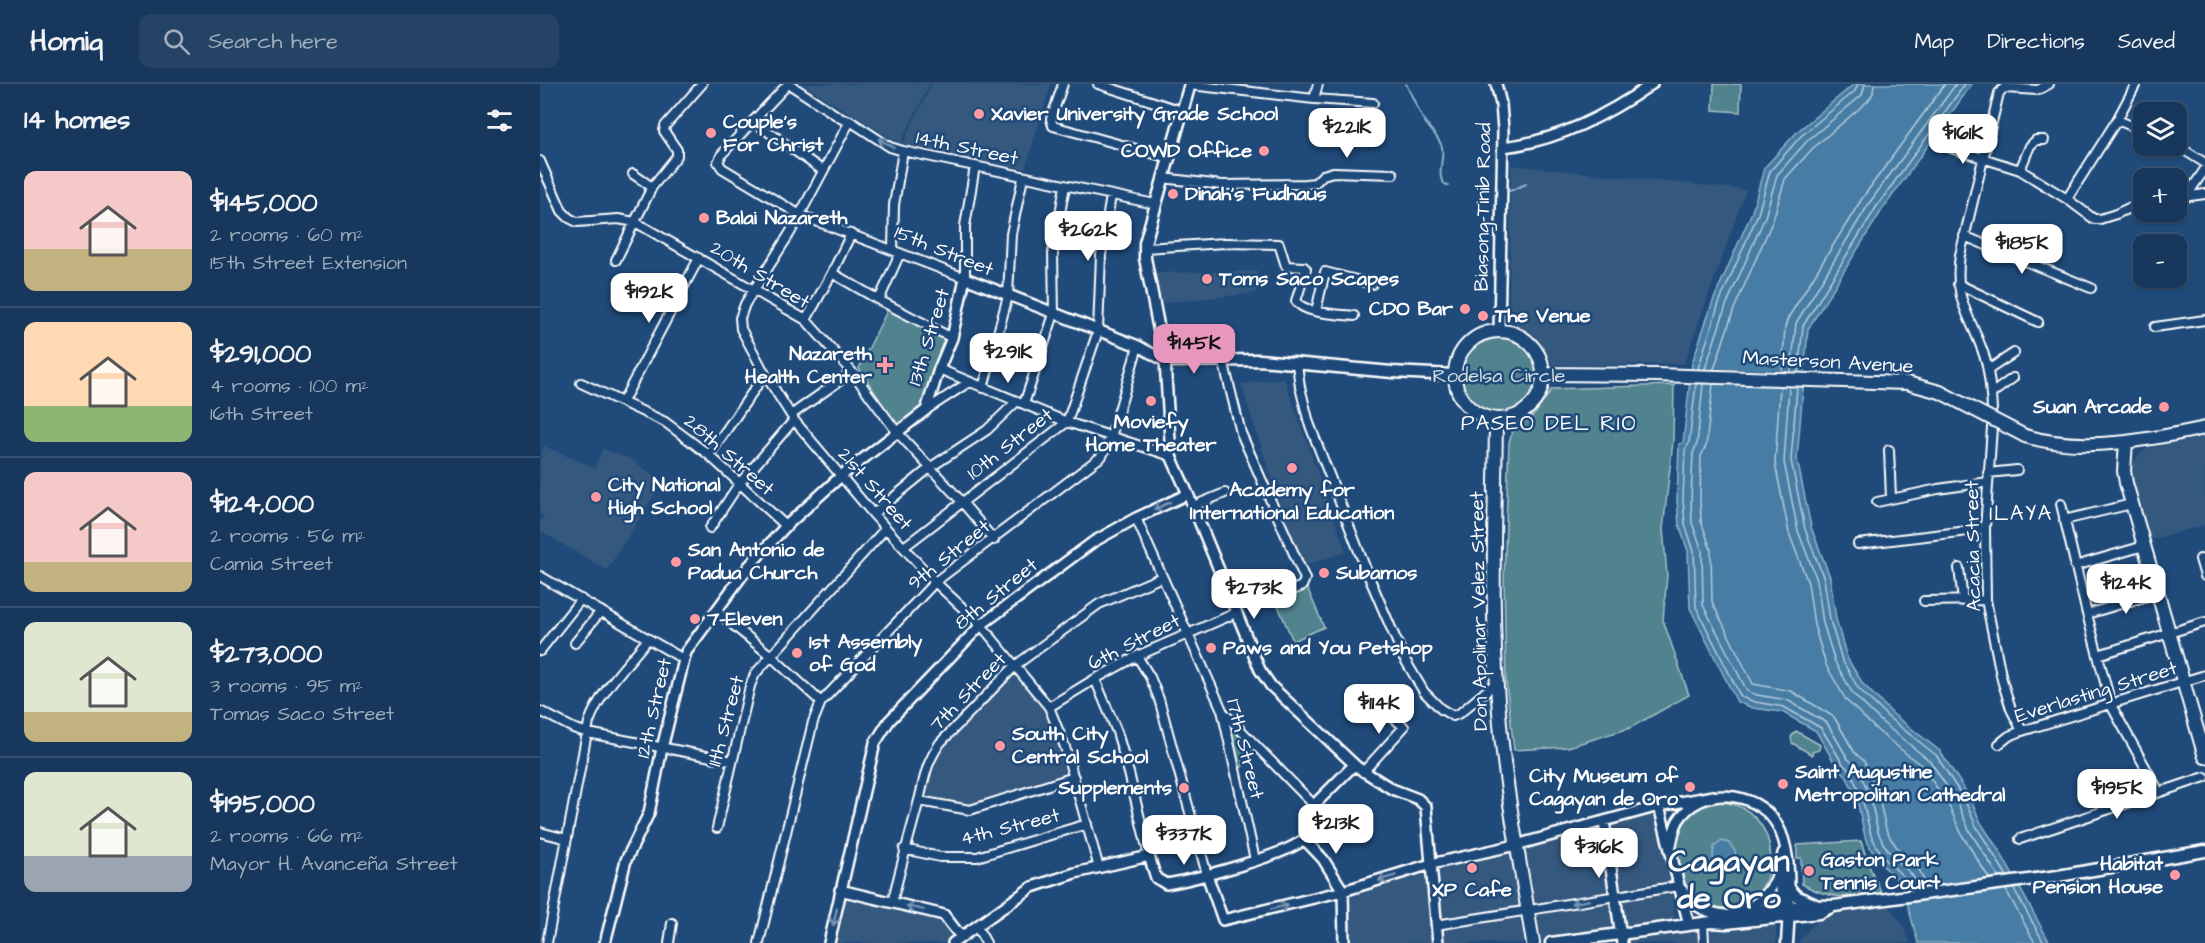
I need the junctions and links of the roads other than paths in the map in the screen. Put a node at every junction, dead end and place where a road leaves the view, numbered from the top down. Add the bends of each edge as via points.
1 (702, 84) edge
2 (789, 84) edge
3 (1063, 84) edge
4 (1098, 84) edge
5 (1190, 84) edge
6 (1318, 84) edge
7 (1496, 84) edge
8 (1652, 84) edge
9 (2049, 84) edge
10 (2136, 84) edge
11 (1314, 99) junction
12 (1373, 103) dead end
13 (1182, 111) junction
14 (2117, 120) junction
15 (850, 121) junction
16 (753, 122) junction
17 (2133, 127) edge
18 (2044, 140) dead end
19 (1503, 147) junction
20 (1951, 148) dead end
21 (903, 151) junction
22 (2187, 152) edge
23 (1983, 157) junction
24 (1169, 158) junction
25 (540, 161) edge
26 (2205, 163) edge
27 (975, 166) junction
28 (2205, 169) edge
29 (822, 170) junction
30 (2020, 170) junction
31 (633, 174) dead end
32 (1393, 174) dead end
33 (1023, 178) junction
34 (1162, 178) junction
35 (1065, 186) junction
36 (652, 187) junction
37 (2205, 194) edge
38 (2187, 195) edge
39 (1111, 196) junction
40 (2187, 196) edge
41 (2067, 199) junction
42 (1155, 204) junction
43 (2133, 206) edge
44 (800, 215) junction
45 (634, 222) junction
46 (851, 234) junction
47 (1964, 236) junction
48 (1144, 248) junction
49 (897, 251) junction
50 (699, 258) junction
51 (616, 260) dead end
52 (832, 273) junction
53 (965, 278) junction
54 (1372, 284) dead end
55 (1958, 284) junction
56 (2091, 288) dead end
57 (754, 289) junction
58 (1008, 296) junction
59 (879, 300) junction
60 (1316, 311) junction
61 (1054, 314) junction
62 (1354, 316) dead end
63 (806, 320) junction
64 (2205, 320) edge
65 (2038, 322) dead end
66 (2155, 327) dead end
67 (1098, 331) junction
68 (1499, 331) junction
69 (952, 338) junction
70 (1138, 346) junction
71 (2014, 353) dead end
72 (1223, 360) junction
73 (1165, 361) junction
74 (1297, 364) junction
75 (939, 369) junction
76 (1988, 370) junction
77 (852, 372) junction
78 (765, 374) junction
79 (1544, 374) junction
80 (1454, 375) junction
81 (2013, 378) dead end
82 (969, 382) junction
83 (581, 383) dead end
84 (983, 388) junction
85 (1991, 394) junction
86 (623, 401) junction
87 (1020, 402) junction
88 (1992, 409) dead end
89 (926, 410) junction
90 (792, 417) junction
91 (1496, 420) junction
92 (1068, 422) junction
93 (1992, 427) dead end
94 (2205, 428) edge
95 (897, 432) junction
96 (1111, 437) junction
97 (2126, 442) junction
98 (1889, 450) dead end
99 (709, 455) junction
100 (1171, 456) junction
101 (931, 467) junction
102 (2017, 470) dead end
103 (1988, 473) junction
104 (841, 476) junction
105 (1987, 482) junction
106 (739, 484) junction
107 (1225, 493) dead end
108 (1188, 494) junction
109 (1891, 498) junction
110 (962, 502) junction
111 (1877, 502) dead end
112 (2061, 504) dead end
113 (2132, 504) junction
114 (1193, 506) junction
115 (873, 514) junction
116 (1136, 518) junction
117 (2064, 520) junction
118 (786, 526) junction
119 (710, 528) dead end
120 (886, 528) junction
121 (1985, 529) junction
122 (994, 540) junction
123 (1858, 543) dead end
124 (2144, 546) junction
125 (904, 547) junction
126 (2200, 559) dead end
127 (2075, 566) junction
128 (1959, 568) dead end
129 (540, 576) edge
130 (2205, 576) edge
131 (1162, 577) junction
132 (935, 582) junction
133 (2158, 592) junction
134 (1276, 597) dead end
135 (581, 599) junction
136 (1986, 600) junction
137 (1924, 601) dead end
138 (1963, 601) junction
139 (716, 610) junction
140 (601, 611) junction
141 (1236, 612) junction
142 (2086, 614) junction
143 (2205, 622) edge
144 (981, 625) junction
145 (1188, 633) junction
146 (2169, 633) junction
147 (648, 639) junction
148 (575, 643) dead end
149 (540, 651) edge
150 (2098, 655) junction
151 (771, 656) junction
152 (1137, 656) junction
153 (683, 659) junction
154 (1016, 665) junction
155 (2205, 675) edge
156 (1095, 679) junction
157 (1497, 682) junction
158 (2183, 682) junction
159 (821, 702) junction
160 (2111, 705) junction
161 (1049, 707) junction
162 (540, 711) edge
163 (1222, 711) junction
164 (1359, 713) dead end
165 (2022, 731) junction
166 (588, 733) junction
167 (1999, 744) dead end
168 (662, 748) junction
169 (2205, 757) edge
170 (732, 761) junction
171 (1354, 765) junction
172 (1363, 771) junction
173 (1074, 777) junction
174 (2205, 777) edge
175 (2159, 792) junction
176 (1713, 796) junction
177 (919, 801) junction
178 (1314, 805) junction
179 (1659, 806) junction
180 (1604, 821) junction
181 (1087, 824) junction
182 (717, 828) dead end
183 (540, 832) edge
184 (567, 839) junction
185 (1304, 839) junction
186 (2020, 839) dead end
187 (1516, 845) junction
188 (1784, 848) junction
189 (904, 849) junction
190 (1670, 851) junction
191 (2205, 851) edge
192 (1149, 856) junction
193 (1255, 860) junction
194 (1431, 864) junction
195 (1781, 865) junction
196 (1099, 868) junction
197 (1207, 874) junction
198 (1679, 886) junction
199 (1789, 888) junction
200 (840, 890) junction
201 (1343, 891) junction
202 (1615, 897) junction
203 (892, 903) junction
204 (1817, 905) junction
205 (1834, 906) junction
206 (1528, 911) junction
207 (1785, 913) junction
208 (1731, 914) junction
209 (672, 923) dead end
210 (1707, 923) junction
211 (1436, 925) junction
212 (1689, 925) junction
213 (977, 927) junction
214 (1621, 938) edge
215 (957, 940) edge
216 (548, 943) edge
217 (605, 943) edge
218 (669, 943) edge
219 (759, 943) edge
220 (829, 943) edge
221 (986, 943) edge
222 (1344, 943) edge
223 (1438, 943) edge
224 (1533, 943) edge
225 (1551, 943) edge
226 (1704, 943) edge
227 (1780, 943) edge
228 (1787, 943) edge

1 - 36 street via 665,126 677,156
2 - 15 street, 14th Street
2 - 16 street
3 - 24 street via 1051,119 1053,126
4 - 13 street
5 - 11 street
5 - 13 main road
6 - 11 street
7 - 19 street, Biasong-Tinib Road
8 - 19 street via 1589,122 1547,138
9 - 23 street via 2038,90 2001,89
10 - 14 street
11 - 12 street
13 - 24 main road
14 - 17 street
14 - 41 street
21 -> 15 street, 14th Street
15 - 29 street, 21st Street
16 - 29 street
16 - 44 street, 15th Street via 718,162
18 - 30 street via 2036,140 2030,146
19 - 68 street, Biasong-Tinib Road
20 - 23 street
21 - 27 street, 14th Street
21 - 49 street via 894,205
22 - 26 street
23 - 30 street
23 - 47 street
24 - 34 main road
25 - 45 street via 568,218 577,222
27 - 33 street, 14th Street
27 - 53 street, 13th Street via 965,226
28 - 38 street
29 - 44 street, 21st Street
30 - 41 street
31 - 36 street
32 - 34 street via 1325,174 1312,184 1222,185
33 - 35 street, 14th Street
33 - 58 street via 1011,234
34 - 42 main road
35 - 39 street, 14th Street
35 - 61 street via 1053,252
36 - 45 street
37 - 40 street
39 - 42 street, 14th Street
39 - 67 street, 10th Street via 1101,255
41 - 43 street via 2097,219
42 - 48 main road
44 - 46 street, 15th Street
44 - 57 street, 21st Street
45 - 50 street, 20th Street
45 - 51 street
46 - 49 street, 15th Street
46 - 52 street
47 - 55 street
47 - 56 street
48 - 60 street via 1274,243 1281,247 1286,266 1304,267 1296,301 1299,306
48 - 73 main road
49 - 53 street, 15th Street
49 - 59 street
50 - 57 street, 20th Street
50 - 86 street
52 - 59 street
52 - 63 street
53 - 58 street, 15th Street
53 - 69 street, 13th Street
54 - 60 street via 1325,272
55 - 65 street
55 - 76 street via 1965,314
57 - 63 street, 20th Street
57 - 78 street, 21st Street via 740,324
58 - 61 street, 15th Street
58 - 84 street
59 - 69 street
60 - 62 street
61 - 67 street, 15th Street
61 - 87 street
63 - 77 street, 20th Street
64 - 66 street
67 - 70 street, 15th Street
67 - 92 street, 10th Street
68 - 79 main road via 1518,335 1530,343
68 - 80 main road via 1483,333 1466,345
69 - 75 street, 13th Street
70 - 73 street, 15th Street
70 - 96 street, 9th Street
71 - 76 street
72 - 73 main road
72 - 74 main road
72 - 134 street via 1241,433 1305,579 1302,586
73 - 100 street
74 - 80 main road
74 - 157 street via 1309,423 1369,577 1424,692 1453,716
75 - 82 street
75 - 89 street, 13th Street
76 - 85 street
77 - 90 street
77 - 95 street, 20th Street
78 - 90 street, 21st Street
78 - 99 street
79 - 91 main road via 1540,393 1528,409
79 - 97 main road, Masterson Avenue, bridge via 1907,383 1940,392 2025,435 2062,443
80 - 91 main road via 1464,403 1479,415
81 - 85 street
82 - 84 street
82 - 89 street, 12th Street
83 - 86 street, 28th Street
84 - 87 street
85 - 88 street
86 - 99 street, 28th Street via 665,422
87 - 92 street
87 - 101 street via 987,430
89 - 95 street, 12th Street
90 - 104 street, 21st Street
90 - 106 street
91 - 157 main road, Don Apolinar Velez Street
92 - 96 street
92 - 110 street, 10th Street
93 - 103 street, Acacia Street
94 - 97 main road, Masterson Avenue
95 - 101 street, 20th Street
95 - 104 street, 12th Street
96 - 100 street
96 - 122 street, 9th Street via 1102,456
97 - 113 main road via 2124,471
98 - 109 street
99 - 106 street, 28th Street
100 - 108 street
101 - 110 street, 20th Street
101 - 115 street
102 - 103 street
103 - 105 street, Acacia Street
104 - 115 street, 21st Street
104 - 118 street, 12th Street
105 - 109 street
105 - 121 street, Acacia Street
106 - 118 street, 28th Street
106 - 119 street
107 - 114 street
108 - 114 street
108 -> 116 street, 8th Street
109 - 111 street
110 - 122 street, 20th Street
110 - 125 street, 10th Street
112 - 117 street
113 - 117 street
113 - 124 main road
114 - 141 street
115 - 120 street, 21st Street
116 - 131 street, 17th Street
116 - 144 street, 8th Street via 1093,542
117 - 127 street
118 - 139 street, 12th Street
120 - 125 street, 21st Street
120 - 151 street, 11th Street
121 - 123 street
121 - 136 street, Acacia Street
122 - 132 street, 9th Street
124 - 127 street
124 - 133 main road
125 - 132 street, 21st Street
126 - 130 street
127 - 142 street
128 - 138 street
129 - 135 street
131 - 145 street, 17th Street
131 - 154 street, 7th Street via 1099,604
132 - 144 street, 21st Street
132 - 159 street, 9th Street
133 - 142 street
133 - 146 main road
135 - 140 street
135 - 149 street
136 - 138 street
136 - 165 street, Acacia Street via 2002,680
137 - 138 street
139 - 151 street
139 - 153 street, 12th Street
140 - 147 street
140 - 148 street
141 - 145 street, 6th Street
141 - 171 street via 1271,687
142 - 150 street
143 - 146 street
144 - 154 street, 21st Street
144 - 200 street, 8th Street via 889,721 875,743
145 - 152 street, 6th Street
145 - 163 street, 17th Street
146 - 150 street
146 - 158 main road
147 - 153 street
147 - 166 street via 594,708
150 - 160 street
151 - 159 street
151 - 170 street, 11th Street via 750,686
152 - 156 street, 6th Street
152 - 197 street via 1159,699
153 - 168 street, 12th Street
154 - 161 street, 21st Street
154 - 177 street, 7th Street via 940,743 927,766
155 - 158 street, Everlasting Street
156 - 161 street, 6th Street
156 - 192 street via 1117,732
157 - 187 main road, Don Apolinar Velez Street
158 - 160 street, Everlasting Street
158 - 169 main road
159 - 219 street, 9th Street
160 - 165 street, Everlasting Street
160 - 175 street
161 - 173 street, 21st Street
162 - 166 street
163 - 178 street
163 - 193 street, 17th Street
164 - 172 street via 1379,705 1404,727
165 - 167 street, Everlasting Street
166 - 168 street
166 - 184 street
168 - 170 street
168 - 217 street, 12th Street via 649,813 627,860
170 - 182 street, 11th Street
171 - 172 street
171 - 178 street
172 - 194 street via 1424,804
173 - 177 street via 970,810
173 - 181 street, 21st Street
174 - 175 street
175 - 186 street
176 - 179 street
176 - 188 street via 1741,798 1763,809 1777,825
176 - 190 street via 1681,818
177 - 189 street, 7th Street
178 - 185 street via 1316,818
179 - 180 street
179 - 190 street
180 - 187 street
180 - 202 street
181 - 189 street, 4th Street via 977,857 940,857
181 - 196 street, 21st Street
183 - 184 street
184 - 216 street
185 - 193 street
185 - 201 street via 1323,859
187 - 194 street
187 - 206 main road, Don Apolinar Velez Street
188 - 195 street
188 - 199 street
189 - 203 street, 7th Street
190 - 198 street
191 - 205 main road via 2058,876
192 - 196 street
192 - 197 street via 1157,881 1166,884
193 - 197 street
194 -> 201 street
194 - 211 street
195 - 207 street
195 - 208 street via 1765,897
196 - 213 street via 1032,887
197 -> 201 street via 1223,920
198 - 202 street
198 - 208 street via 1698,907 1711,913
198 - 212 street
199 - 204 main road via 1796,896
199 - 207 street
200 - 203 street
200 -> 220 street, 8th Street
201 - 222 street
202 -> 206 street
202 - 214 street
215 -> 203 street via 944,915
204 - 205 main road
204 - 207 main road
205 - 207 main road via 1819,913
206 - 211 street
206 - 224 main road, Don Apolinar Velez Street
207 - 208 main road
207 - 210 main road
207 - 227 main road
207 - 228 main road
208 - 210 main road
209 - 218 street
210 - 212 main road
210 - 226 street
211 - 223 street
212 - 214 main road
213 - 215 street
213 - 221 street
214 - 225 main road

